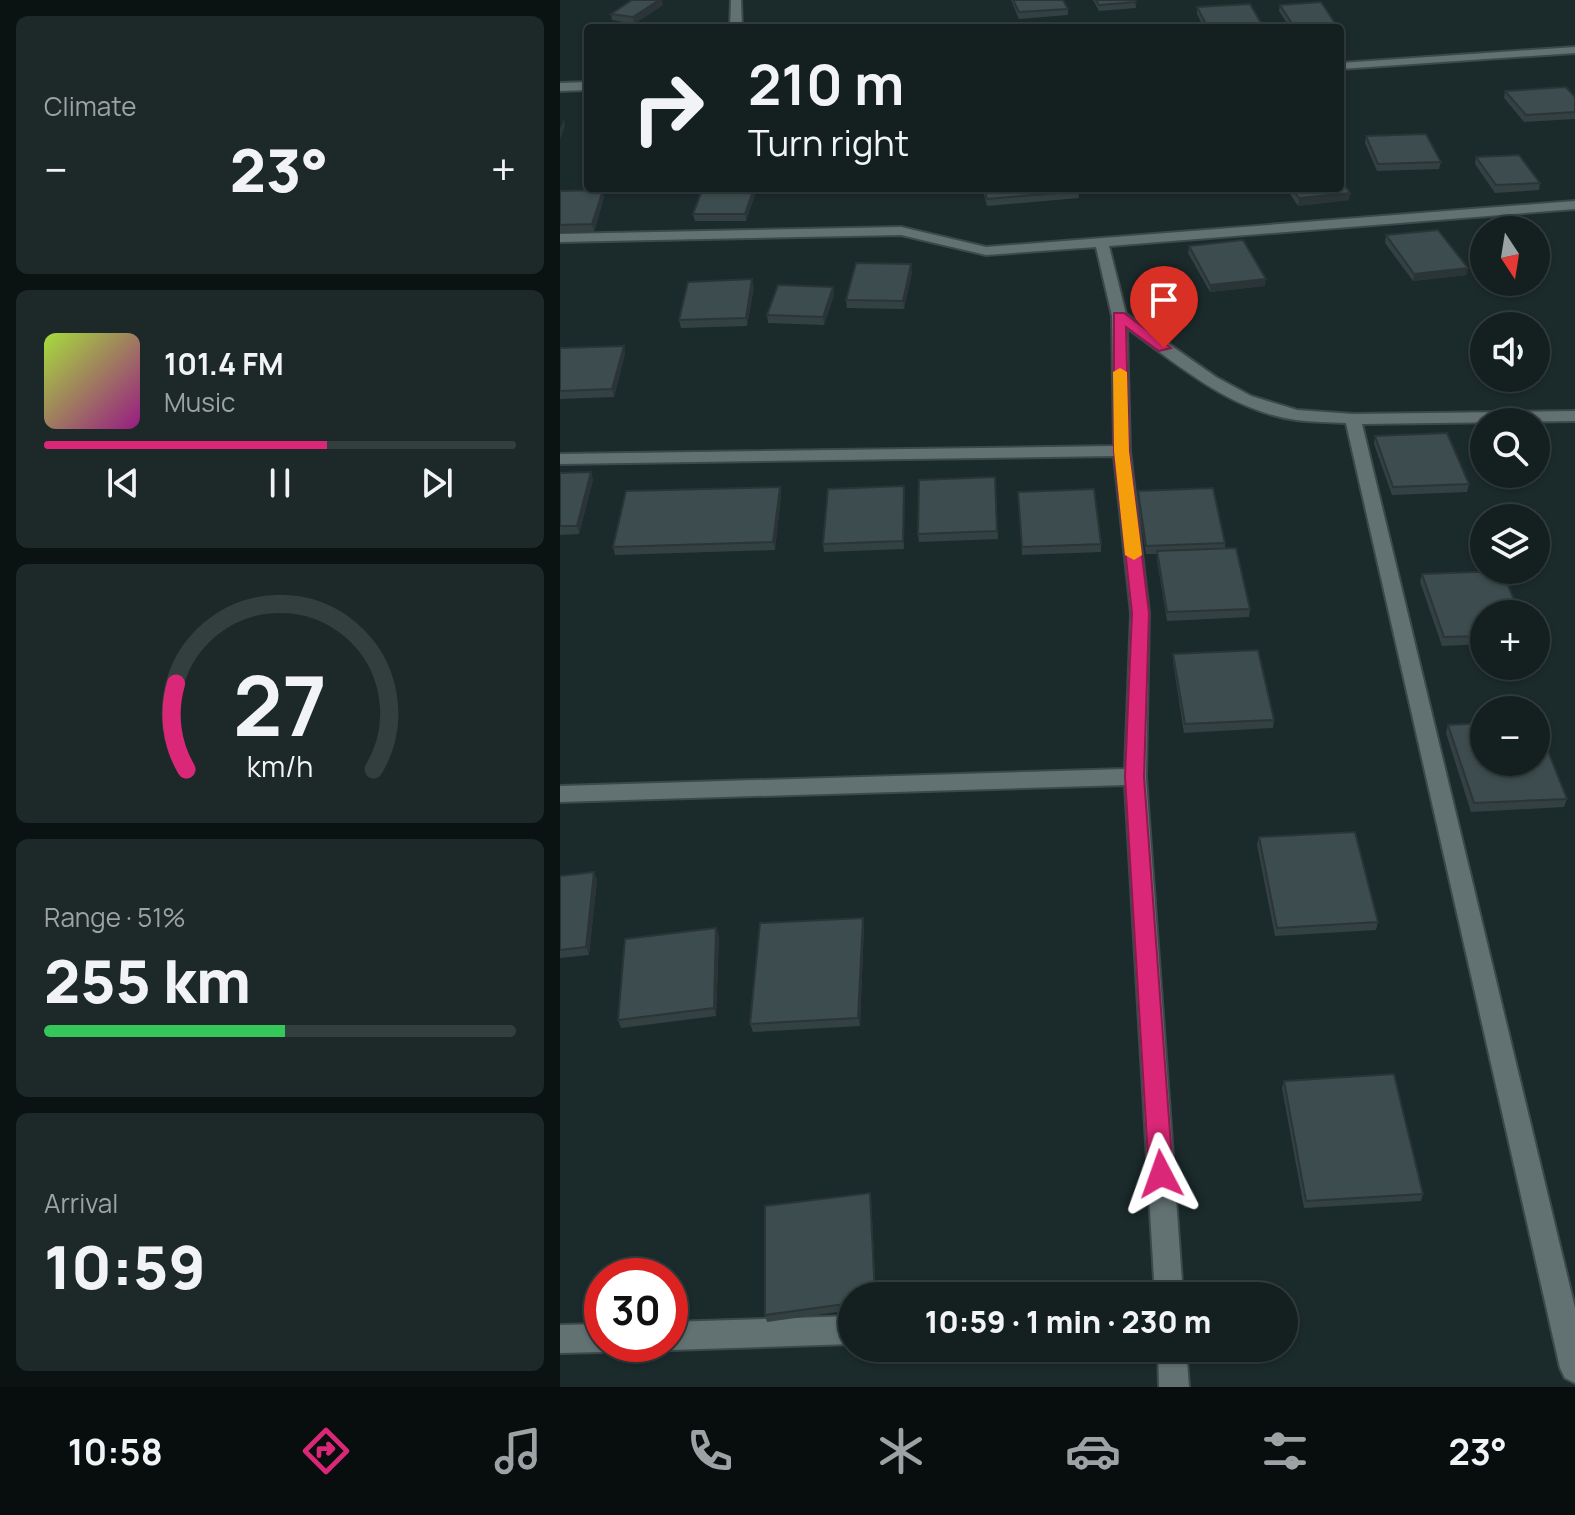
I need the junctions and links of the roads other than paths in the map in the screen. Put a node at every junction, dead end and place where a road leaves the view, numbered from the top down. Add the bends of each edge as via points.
1 (736, 0) edge
2 (736, 24) edge
3 (1575, 50) edge
4 (1344, 66) edge
5 (584, 86) edge
6 (560, 87) edge
7 (1575, 205) edge
8 (560, 238) edge
9 (1101, 240) junction
10 (1119, 316) junction
11 (1575, 416) edge
12 (1353, 419) junction
13 (1122, 451) junction
14 (560, 459) edge
15 (1135, 777) junction
16 (560, 794) edge
17 (1168, 1282) edge
18 (838, 1330) edge
19 (688, 1335) edge
20 (584, 1338) edge
21 (560, 1339) edge
22 (1173, 1362) edge
23 (1575, 1368) edge
24 (1174, 1387) edge

1 - 2 street
3 - 4 street
5 - 6 street
7 - 9 street
8 - 9 street via 901,231 986,251
9 - 10 street
10 - 12 street via 1245,399 1295,415
10 - 13 street
11 - 12 street
12 - 23 street
13 - 14 street
13 - 15 street via 1140,613
15 - 16 street
15 - 17 street
18 - 19 street
20 - 21 street
22 - 24 street

